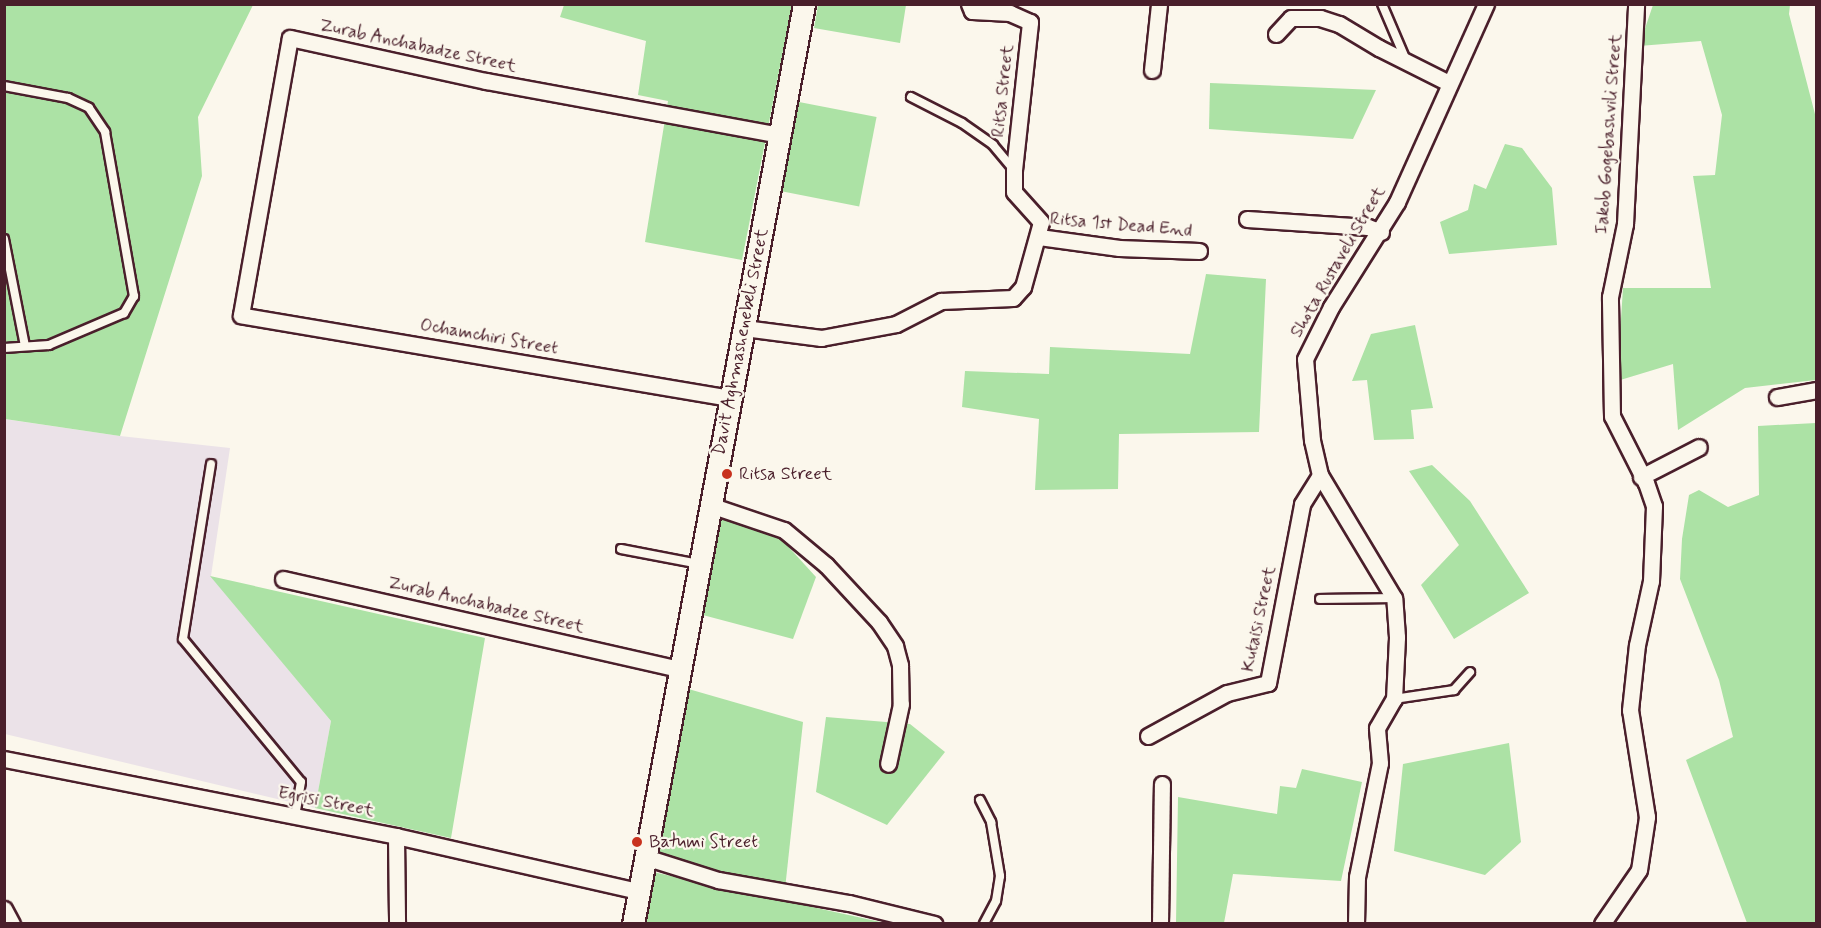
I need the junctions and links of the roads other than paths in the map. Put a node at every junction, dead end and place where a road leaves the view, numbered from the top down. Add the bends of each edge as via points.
1 (804, 4) edge
2 (969, 4) edge
3 (1159, 4) edge
4 (1382, 4) edge
5 (1486, 4) edge
6 (1636, 4) edge
7 (1276, 34) dead end
8 (1408, 64) junction
9 (1152, 70) dead end
10 (1449, 83) junction
11 (4, 86) edge
12 (911, 97) dead end
13 (780, 135) junction
14 (1014, 170) junction
15 (1247, 219) dead end
16 (1381, 232) junction
17 (1039, 237) junction
18 (4, 239) edge
19 (1199, 251) dead end
20 (241, 315) joint
21 (744, 328) junction
22 (25, 346) junction
23 (4, 348) edge
24 (1816, 390) edge
25 (1777, 397) dead end
26 (730, 398) junction
27 (1699, 447) dead end
28 (211, 464) dead end
29 (1320, 475) junction
30 (1641, 477) junction
31 (710, 505) junction
32 (621, 549) dead end
33 (699, 564) junction
34 (283, 579) dead end
35 (1394, 598) junction
36 (1320, 599) dead end
37 (680, 669) junction
38 (1470, 672) dead end
39 (1394, 699) junction
40 (1148, 736) dead end
41 (8, 763) edge
42 (888, 764) dead end
43 (1162, 784) dead end
44 (980, 800) dead end
45 (295, 816) junction
46 (396, 836) junction
47 (645, 857) junction
48 (638, 891) junction
49 (4, 909) edge
50 (12, 924) edge
51 (397, 924) edge
52 (633, 924) edge
53 (934, 924) edge
54 (984, 924) edge
55 (1160, 924) edge
56 (1356, 924) edge
57 (1602, 924) edge

1 - 13 street, Davit Aghmashenebeli Street
2 - 14 street, Ritsa Street via 972,10 1010,13 1030,22
3 - 9 street
4 - 8 lane
5 - 10 street, Shota Rustaveli Street
6 - 30 street, Iakob Gogebashvili Street via 1625,224 1610,297 1612,416
7 - 8 street via 1291,18 1320,18 1339,24
8 - 10 street
10 - 16 street, Shota Rustaveli Street
11 - 22 lane via 68,98 89,108 105,132 134,296 124,313 103,324 49,345
12 - 14 lane via 970,128 993,145
13 - 20 street, Zurab Anchabadze Street via 486,81 290,38
13 - 21 street, Davit Aghmashenebeli Street
14 - 17 street, Ritsa Street via 1014,192 1041,222
15 - 16 street via 1368,226
16 - 29 street, Shota Rustaveli Street via 1331,308 1305,359 1312,440
17 - 19 street, Ritsa 1st Dead End via 1119,248
17 - 21 street via 1023,287 1013,298 942,301 896,324 821,338
18 - 22 lane
20 - 26 street, Ochamchiri Street
21 - 26 street, Davit Aghmashenebeli Street
22 - 23 lane
24 - 25 street
26 - 31 street, Davit Aghmashenebeli Street
27 - 30 street
28 - 45 lane via 183,639 301,782
29 - 35 street, Shota Rustaveli Street
29 - 40 street, Kutaisi Street via 1302,504 1268,683 1227,693
30 - 57 street, Iakob Gogebashvili Street via 1654,506 1654,538 1630,710 1647,817 1639,870
31 - 33 street, Davit Aghmashenebeli Street
31 - 42 street via 784,530 826,566 879,622 895,646 900,665 901,704
32 - 33 lane
33 - 37 street, Davit Aghmashenebeli Street
34 - 37 street, Zurab Anchabadze Street
35 - 36 lane
35 - 39 street, Shota Rustaveli Street
37 - 47 street, Davit Aghmashenebeli Street
38 - 39 lane via 1454,690
39 - 56 street, Shota Rustaveli Street via 1377,728 1380,763 1358,877
41 - 45 street, Egrisi Street
43 - 55 street
44 - 54 lane via 991,822 1000,876 996,901
45 - 46 street, Egrisi Street
46 - 48 street, Egrisi Street
46 - 51 street
47 - 48 street, Davit Aghmashenebeli Street
47 - 53 street via 718,880 849,903
48 - 52 street, Davit Aghmashenebeli Street
49 - 50 street

